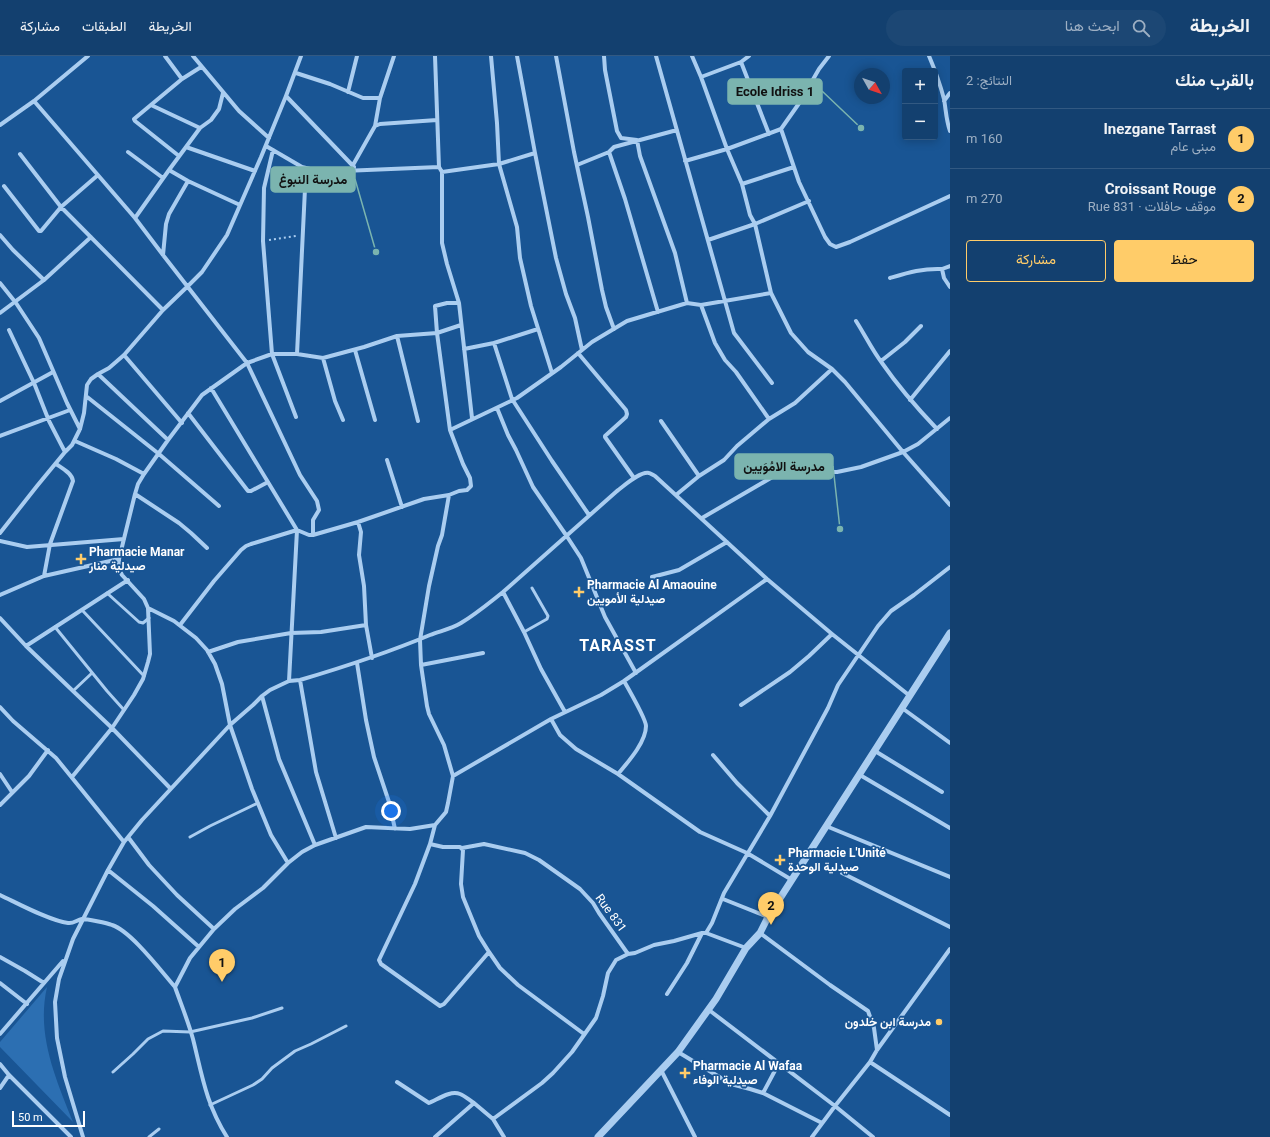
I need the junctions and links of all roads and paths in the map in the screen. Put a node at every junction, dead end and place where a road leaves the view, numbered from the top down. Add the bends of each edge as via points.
1 (88, 56) edge
2 (165, 56) edge
3 (193, 56) edge
4 (301, 56) edge
5 (357, 56) edge
6 (394, 56) edge
7 (435, 56) edge
8 (491, 56) edge
9 (517, 56) edge
10 (556, 56) edge
11 (604, 56) edge
12 (656, 56) edge
13 (692, 56) edge
14 (749, 56) edge
15 (829, 56) edge
16 (929, 56) edge
17 (741, 62) junction
18 (201, 66) junction
19 (296, 73) junction
20 (701, 77) junction
21 (182, 79) junction
22 (223, 92) junction
23 (348, 92) junction
24 (950, 93) edge
25 (286, 96) junction
26 (380, 98) junction
27 (944, 101) junction
28 (34, 102) junction
29 (151, 105) junction
30 (437, 120) junction
31 (0, 125) edge
32 (375, 126) junction
33 (200, 128) junction
34 (781, 129) junction
35 (677, 130) junction
36 (950, 131) edge
37 (768, 134) junction
38 (269, 138) junction
39 (637, 140) junction
40 (266, 146) junction
41 (186, 147) junction
42 (727, 149) junction
43 (273, 150) junction
44 (128, 152) dead end
45 (609, 152) junction
46 (535, 153) junction
47 (20, 154) dead end
48 (180, 156) junction
49 (685, 161) junction
50 (499, 164) junction
51 (353, 165) junction
52 (577, 166) junction
53 (794, 166) junction
54 (439, 167) junction
55 (306, 168) junction
56 (168, 170) junction
57 (255, 171) junction
58 (355, 171) junction
59 (442, 172) junction
60 (98, 175) junction
61 (163, 178) junction
62 (188, 181) junction
63 (742, 184) junction
64 (4, 186) dead end
65 (950, 196) edge
66 (809, 201) junction
67 (240, 205) junction
68 (61, 207) junction
69 (135, 218) junction
70 (755, 224) junction
71 (0, 235) edge
72 (303, 235) junction
73 (91, 237) junction
74 (708, 240) junction
75 (263, 241) junction
76 (163, 255) junction
77 (950, 266) edge
78 (942, 269) junction
79 (890, 278) dead end
80 (44, 280) junction
81 (0, 283) edge
82 (188, 286) junction
83 (950, 287) edge
84 (771, 293) junction
85 (726, 301) junction
86 (16, 303) junction
87 (459, 303) junction
88 (687, 303) junction
89 (701, 305) junction
90 (164, 310) junction
91 (658, 312) junction
92 (0, 313) edge
93 (856, 321) dead end
94 (461, 325) junction
95 (921, 326) dead end
96 (538, 329) junction
97 (614, 329) junction
98 (8, 330) dead end
99 (437, 333) junction
100 (397, 336) junction
101 (494, 343) junction
102 (464, 349) junction
103 (355, 350) junction
104 (582, 350) junction
105 (950, 351) edge
106 (578, 353) junction
107 (272, 354) junction
108 (297, 354) junction
109 (124, 355) junction
110 (323, 358) junction
111 (881, 361) junction
112 (247, 363) junction
113 (832, 370) junction
114 (53, 372) junction
115 (552, 373) junction
116 (98, 374) junction
117 (772, 382) dead end
118 (34, 383) junction
119 (211, 388) junction
120 (86, 396) junction
121 (512, 399) junction
122 (910, 400) junction
123 (0, 401) edge
124 (496, 408) junction
125 (70, 410) junction
126 (188, 414) junction
127 (296, 417) dead end
128 (48, 418) junction
129 (472, 418) junction
130 (950, 418) edge
131 (770, 419) junction
132 (343, 420) dead end
133 (375, 420) dead end
134 (418, 421) dead end
135 (661, 422) dead end
136 (182, 423) junction
137 (80, 429) junction
138 (937, 429) junction
139 (450, 430) junction
140 (0, 436) edge
141 (168, 440) junction
142 (75, 441) junction
143 (65, 452) junction
144 (903, 452) junction
145 (159, 454) junction
146 (387, 460) dead end
147 (56, 464) junction
148 (144, 474) junction
149 (699, 476) junction
150 (634, 478) junction
151 (268, 482) junction
152 (135, 494) junction
153 (449, 495) junction
154 (676, 495) junction
155 (950, 505) edge
156 (219, 506) dead end
157 (402, 507) junction
158 (589, 515) junction
159 (702, 518) junction
160 (358, 522) junction
161 (297, 530) junction
162 (0, 534) edge
163 (313, 535) junction
164 (566, 535) junction
165 (124, 539) junction
166 (0, 540) edge
167 (727, 542) junction
168 (50, 544) junction
169 (207, 548) dead end
170 (119, 559) junction
171 (950, 567) edge
172 (44, 576) junction
173 (652, 577) dead end
174 (767, 579) junction
175 (128, 580) junction
176 (532, 588) dead end
177 (503, 592) junction
178 (108, 593) junction
179 (0, 595) edge
180 (148, 608) junction
181 (82, 610) junction
182 (0, 618) edge
183 (149, 618) junction
184 (180, 625) junction
185 (366, 625) junction
186 (55, 627) junction
187 (524, 632) junction
188 (291, 633) junction
189 (832, 634) junction
190 (950, 634) edge
191 (420, 640) junction
192 (26, 646) junction
193 (208, 652) junction
194 (483, 653) dead end
195 (860, 655) junction
196 (372, 658) junction
197 (357, 663) junction
198 (421, 665) junction
199 (92, 673) junction
200 (636, 673) junction
201 (144, 676) junction
202 (300, 680) junction
203 (290, 681) junction
204 (624, 681) junction
205 (73, 691) junction
206 (262, 696) junction
207 (910, 696) junction
208 (741, 705) dead end
209 (0, 707) edge
210 (902, 708) junction
211 (124, 710) junction
212 (564, 712) junction
213 (551, 719) junction
214 (230, 725) junction
215 (112, 728) junction
216 (950, 743) edge
217 (48, 750) junction
218 (875, 751) junction
219 (713, 755) dead end
220 (0, 774) edge
221 (618, 774) junction
222 (860, 775) junction
223 (72, 776) junction
224 (453, 776) junction
225 (170, 788) junction
226 (12, 792) junction
227 (942, 792) dead end
228 (258, 803) junction
229 (0, 805) edge
230 (770, 816) junction
231 (435, 824) junction
232 (826, 826) junction
233 (950, 828) edge
234 (395, 829) junction
235 (128, 837) junction
236 (190, 837) dead end
237 (336, 838) junction
238 (124, 842) junction
239 (430, 844) junction
240 (315, 845) junction
241 (462, 848) junction
242 (748, 853) junction
243 (288, 863) junction
244 (108, 870) junction
245 (842, 873) dead end
246 (950, 877) edge
247 (793, 880) junction
248 (0, 895) edge
249 (723, 899) junction
250 (768, 917) junction
251 (82, 919) junction
252 (950, 927) edge
253 (214, 929) junction
254 (704, 933) junction
255 (760, 933) junction
256 (198, 947) junction
257 (746, 948) junction
258 (950, 949) edge
259 (489, 952) junction
260 (628, 954) junction
261 (0, 957) edge
262 (65, 959) junction
263 (0, 983) edge
264 (44, 984) junction
265 (175, 987) junction
266 (668, 994) dead end
267 (27, 1004) junction
268 (282, 1008) dead end
269 (709, 1010) junction
270 (346, 1026) dead end
271 (190, 1032) junction
272 (0, 1034) edge
273 (584, 1034) junction
274 (877, 1050) junction
275 (678, 1052) junction
276 (870, 1062) junction
277 (779, 1063) junction
278 (0, 1064) edge
279 (661, 1070) junction
280 (113, 1072) dead end
281 (9, 1075) junction
282 (397, 1082) dead end
283 (0, 1088) edge
284 (763, 1093) junction
285 (474, 1103) junction
286 (210, 1105) junction
287 (835, 1106) junction
288 (950, 1115) edge
289 (493, 1119) junction
290 (822, 1123) junction
291 (159, 1130) dead end
292 (71, 1137) edge
293 (84, 1137) edge
294 (149, 1137) edge
295 (226, 1137) edge
296 (435, 1137) edge
297 (504, 1137) edge
298 (598, 1137) edge
299 (695, 1137) edge
300 (812, 1137) edge
301 (872, 1137) edge

1 - 28 street
2 - 21 street
3 - 18 street
4 - 19 street
5 - 23 street
6 - 26 street
7 - 30 street
8 - 50 street
9 - 46 street
10 - 52 street
11 - 39 street via 617,131 621,138
12 - 35 street
13 - 20 street
14 - 17 street
15 - 34 street
16 - 27 street
17 - 20 street
17 - 37 street
18 - 21 street
18 - 22 street
19 - 23 street
19 - 25 street
20 - 42 street
21 - 29 street
22 - 33 street via 219,109 211,120
22 - 38 street via 249,121
23 - 26 street via 363,98
24 - 27 street
25 - 38 street
25 - 51 street
26 - 32 street
27 - 36 street via 945,117
28 - 31 street
28 - 60 street
29 - 33 street
29 - 48 street via 135,118 135,121
30 - 32 street
30 - 54 street
32 - 51 street
33 - 41 street
34 - 37 street
34 - 53 street
35 - 39 street
35 - 49 street
37 - 42 street
38 - 40 street
39 - 45 street via 614,147
39 - 88 street via 640,156 675,253
40 - 43 street
40 - 57 street
41 - 48 street
41 - 57 street
42 - 49 street
42 - 63 street
43 - 55 street
43 - 75 street via 264,188
44 - 61 street
45 - 52 street
45 - 91 street
46 - 50 street
46 - 104 street via 556,258
47 - 68 street
48 - 56 street
49 - 74 street
50 - 59 street
50 - 96 street via 516,227 525,282
51 - 58 street
52 - 97 street via 606,308
53 - 63 street
53 - 66 street
54 - 58 street
54 - 59 street
55 - 58 street
55 - 72 street
56 - 61 street
56 - 62 street
57 - 67 street
59 - 87 street via 442,243
60 - 68 street
60 - 69 street
61 - 69 street
62 - 67 street
62 - 76 street via 169,214
63 - 70 street via 750,216
64 - 68 street via 39,231
65 - 66 street via 836,247 825,237
66 - 70 street
67 - 82 street via 227,235 215,254
68 - 73 street
69 - 76 street
70 - 74 street
70 - 84 street
71 - 80 street
72 - 75 path
72 - 108 street
73 - 80 street
73 - 90 street
74 - 85 street
75 - 107 street
76 - 82 street
77 - 78 street
78 - 79 street via 921,269
78 - 83 street
80 - 86 street
81 - 86 street
82 - 90 street
82 - 112 street
84 - 85 street
84 - 113 street via 791,333 808,352
85 - 89 street
85 - 117 street via 734,333
86 - 92 street
86 - 114 street via 38,338
87 - 94 street
87 - 99 street via 435,306
88 - 89 street
88 - 91 street
89 - 131 street via 718,349
90 - 109 street
91 - 97 street via 627,321
93 - 111 street
94 - 99 street
94 - 102 street
95 - 111 street
96 - 101 street
96 - 115 street
97 - 104 street
98 - 118 street
99 - 100 street
99 - 139 street
100 - 103 street
100 - 134 street
101 - 102 street
101 - 121 street
102 - 129 street
103 - 110 street
103 - 133 street
104 - 106 street
105 - 122 street
106 - 115 street
106 - 150 street via 626,410 626,417 605,437
107 - 108 street
107 - 112 street
107 - 127 street
108 - 110 street
109 - 116 street
109 - 136 street
110 - 132 street via 334,401
111 - 122 street
112 - 119 street
112 - 163 street via 300,475 318,501 319,510 313,520
113 - 131 street via 795,403
113 - 144 street
114 - 118 street
114 - 125 street
115 - 121 street
116 - 120 street via 87,385
116 - 141 street
118 - 123 street
118 - 128 street
119 - 126 street via 202,395
119 - 151 street
120 - 137 street
120 - 145 street
121 - 124 street
121 - 158 street
122 - 138 street
124 - 129 street
124 - 164 street via 533,487
125 - 128 street
125 - 137 street
126 - 136 street
126 - 151 street via 248,490 251,491
128 - 140 street
128 - 143 street
129 - 139 street
130 - 138 street
131 - 149 street via 736,446 724,460
135 - 149 street
136 - 141 street
137 - 142 street
138 - 144 street
139 - 153 street via 471,486
141 - 145 street
142 - 143 street
142 - 148 street via 116,458
143 - 147 street
144 - 155 street
144 - 159 street via 837,472 781,472
145 - 148 street
145 - 156 street
146 - 157 street
147 - 162 street
147 - 168 street via 71,475 73,481
148 - 152 street
149 - 154 street
150 - 154 street via 650,473
150 - 158 street
151 - 161 street
152 - 165 street
152 - 169 street via 179,523
153 - 157 street via 424,499
153 - 191 street
154 - 159 street
157 - 160 street
158 - 164 street
159 - 167 street
160 - 163 street
160 - 185 street via 361,532 359,555
161 - 163 street
161 - 184 street via 251,544 241,550
161 - 188 street
164 - 177 street
164 - 200 street via 581,558 605,617
165 - 168 street
165 - 170 street
166 - 168 street via 27,547
167 - 173 street via 679,570
167 - 174 street
168 - 172 street
170 - 172 street
170 - 175 street via 119,569
171 - 195 street via 891,611
172 - 179 street
174 - 189 street
174 - 200 street
175 - 178 street
175 - 180 street
176 - 187 lane via 548,616 543,622
177 - 187 street
177 - 191 street via 461,623
178 - 181 street
178 - 183 lane via 139,622 142,623
180 - 183 street
180 - 184 street
181 - 186 street
181 - 201 lane
182 - 192 street
183 - 201 street via 150,654
184 - 193 street
185 - 188 street via 321,632
185 - 196 street
186 - 192 street
186 - 199 lane
187 - 212 street
188 - 193 street via 238,642
188 - 203 street
189 - 195 street
189 - 208 street via 804,660
190 - 207 street
191 - 196 street
191 - 198 street
192 - 205 street
193 - 214 street via 222,684
194 - 198 street
195 - 207 street
195 - 230 street via 838,685
196 - 197 street
197 - 202 street
197 - 234 street via 374,757
198 - 224 street via 429,714 444,745
199 - 205 lane
199 - 211 lane
200 - 204 street
201 - 211 street
202 - 203 street
202 - 237 street via 316,772
203 - 206 street
204 - 212 street
204 - 221 street via 646,725 637,749
205 - 215 street
206 - 214 street
206 - 240 street via 279,759
207 - 210 street
209 - 217 street
210 - 216 street
210 - 218 street
211 - 215 street
212 - 213 street
213 - 221 street via 560,735 576,749
213 - 224 street
214 - 225 street
214 - 228 street
215 - 223 street
215 - 225 street
217 - 223 street
217 - 226 street via 29,776
218 - 222 street
218 - 227 street
219 - 230 street
220 - 226 street
221 - 242 street via 700,832
222 - 232 street
222 - 233 street
223 - 238 street
224 - 231 street via 446,812
225 - 235 street
226 - 229 street
228 - 236 lane
228 - 243 street via 271,835
230 - 242 street
231 - 234 street
231 - 239 street
232 - 246 street
232 - 247 street
234 - 237 street via 366,827
235 - 238 street
235 - 253 street via 149,865 177,895
237 - 240 street
238 - 244 street
239 - 241 street, Rue 831
239 - 259 street via 415,884 379,962 440,1006
240 - 243 street
241 - 259 street via 463,897
241 - 260 street, Rue 831 via 484,844 525,853 539,860 580,889 593,903
242 - 247 street
242 - 249 street
243 - 253 street via 263,888
244 - 251 street
244 - 256 street
245 - 252 street
247 - 250 street
248 - 251 street via 68,923
249 - 250 street
249 - 254 street
250 - 255 street
251 - 262 street
251 - 265 street via 113,925 121,930 141,947
253 - 256 street
254 - 257 street
254 - 260 street
254 - 266 street
255 - 257 street
255 - 274 street via 868,1011 874,1028
256 - 265 street
257 - 269 street
258 - 274 street
259 - 273 street via 500,968 518,985
260 - 273 street via 616,960 608,973 596,1018
261 - 264 street
262 - 264 street
262 - 293 street via 55,1002 57,1038 65,1077
263 - 267 street
264 - 267 street
265 - 271 street
267 - 272 street
268 - 271 lane via 252,1018
269 - 275 street
269 - 277 street
270 - 286 lane via 295,1051 253,1085
271 - 280 lane via 163,1031 155,1035
271 - 286 street
273 - 289 street via 572,1052 542,1083
274 - 276 street
275 - 279 street
275 - 284 street via 731,1084
276 - 287 street
276 - 288 street
277 - 284 street
277 - 287 street
278 - 281 street
279 - 298 street
279 - 299 street
281 - 283 street
281 - 292 street
282 - 285 street via 429,1104 455,1093
284 - 290 street
285 - 289 street
285 - 296 street
286 - 295 street
287 - 290 street
287 - 301 street
289 - 297 street
290 - 300 street
291 - 294 lane

